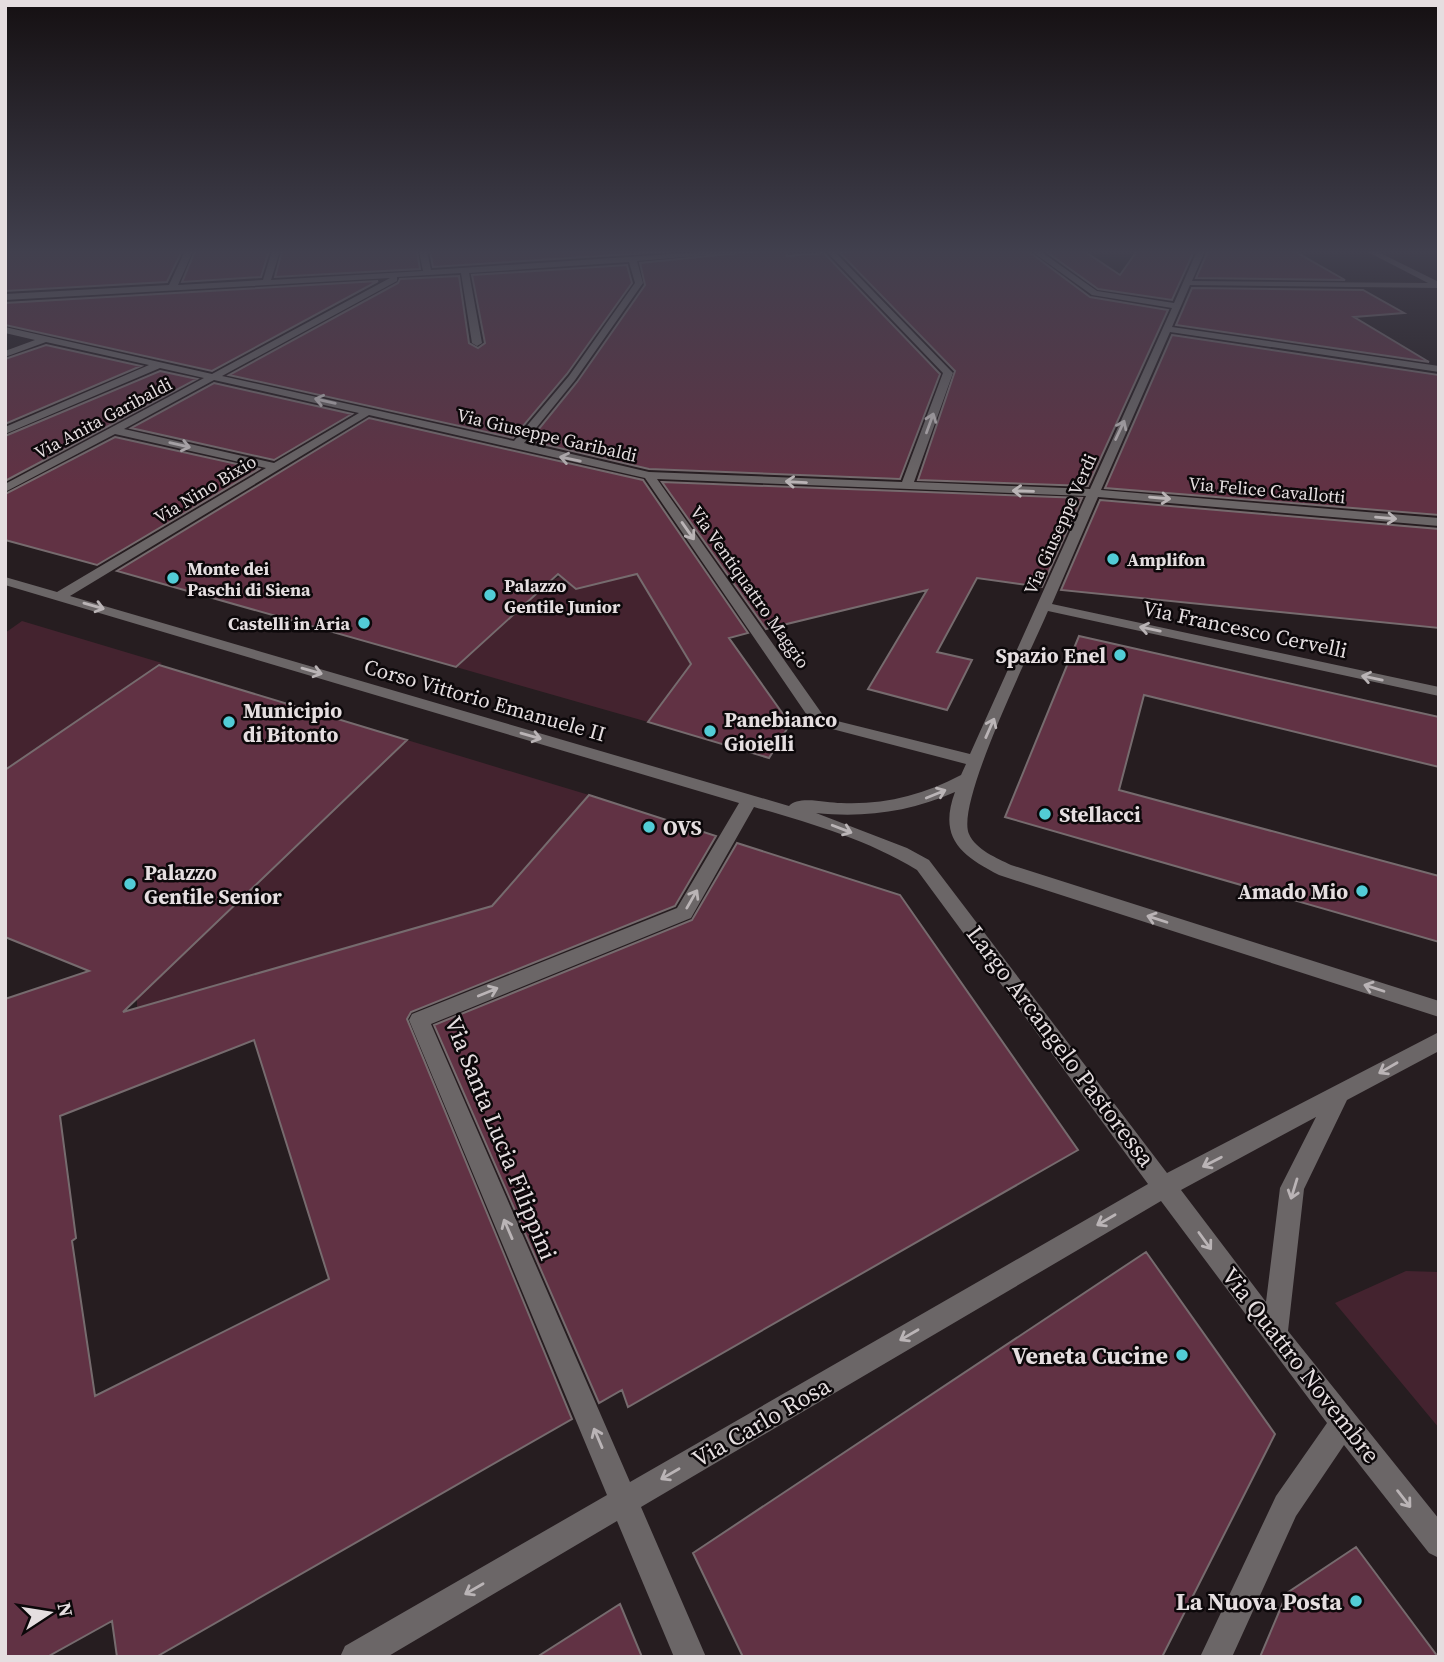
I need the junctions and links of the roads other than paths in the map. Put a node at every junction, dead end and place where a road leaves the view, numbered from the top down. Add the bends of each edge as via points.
1 (301, 329) edge
2 (474, 329) edge
3 (607, 329) edge
4 (905, 329) edge
5 (1167, 329) joint
6 (5, 330) edge
7 (45, 339) junction
8 (477, 344) dead end
9 (5, 354) edge
10 (160, 364) junction
11 (1439, 369) edge
12 (215, 375) junction
13 (369, 411) junction
14 (113, 430) junction
15 (5, 431) edge
16 (515, 447) junction
17 (275, 467) junction
18 (649, 475) junction
19 (906, 487) junction
20 (5, 489) edge
21 (1091, 493) junction
22 (1439, 522) edge
23 (5, 580) edge
24 (60, 596) junction
25 (1043, 606) junction
26 (1439, 692) edge
27 (972, 769) junction
28 (748, 800) junction
29 (940, 885) joint
30 (1439, 1009) edge
31 (1439, 1041) edge
32 (1338, 1097) junction
33 (1165, 1186) junction
34 (1275, 1335) junction
35 (1343, 1422) junction
36 (624, 1501) junction
37 (1439, 1543) edge
38 (356, 1657) edge
39 (690, 1657) edge
40 (1216, 1657) edge

1 - 12 street, Via Anita Garibaldi
2 - 8 street
3 - 16 street
19 -> 4 street via 948,373
5 - 11 street
21 -> 5 street, Via Giuseppe Verdi
6 - 7 street, Via Giuseppe Garibaldi
7 - 9 street
7 - 10 street, Via Giuseppe Garibaldi
10 - 12 street, Via Giuseppe Garibaldi
10 - 15 street
13 -> 12 street, Via Giuseppe Garibaldi
12 - 14 street, Via Anita Garibaldi
13 - 16 street, Via Giuseppe Garibaldi
13 - 17 street, Via Nino Bixio
14 -> 17 street
14 - 20 street, Via Anita Garibaldi
18 -> 16 street, Via Giuseppe Garibaldi
17 - 24 street, Via Nino Bixio
19 -> 18 street, Via Giuseppe Garibaldi
18 -> 27 street, Via Ventiquattro Maggio via 819,721
21 -> 19 street, Via Giuseppe Garibaldi
21 -> 22 street, Via Felice Cavallotti
21 - 25 street, Via Giuseppe Verdi
23 - 24 street, Corso Vittorio Emanuele II
24 -> 28 street, Corso Vittorio Emanuele II
26 -> 25 street, Via Francesco Cervelli
27 -> 25 street, Via Giuseppe Verdi
28 -> 27 street via 880,810 916,802
30 -> 27 street, Via Giuseppe Verdi via 984,860 957,830 956,814
28 -> 29 street, Corso Vittorio Emanuele II via 835,825 901,852 923,865
36 -> 28 street, Via Santa Lucia Filippini via 419,1020 684,913
29 - 33 street, Largo Arcangelo Pastoressa
31 -> 32 street, Largo Arcangelo Pastoressa
32 -> 33 street, Largo Arcangelo Pastoressa
32 -> 34 street via 1292,1188
33 -> 34 street, Via Quattro Novembre
33 -> 36 street, Via Carlo Rosa
34 - 35 street, Via Quattro Novembre
35 -> 37 street, Via Quattro Novembre
35 - 40 street via 1286,1507
36 -> 38 street, Via Carlo Rosa
36 - 39 street

